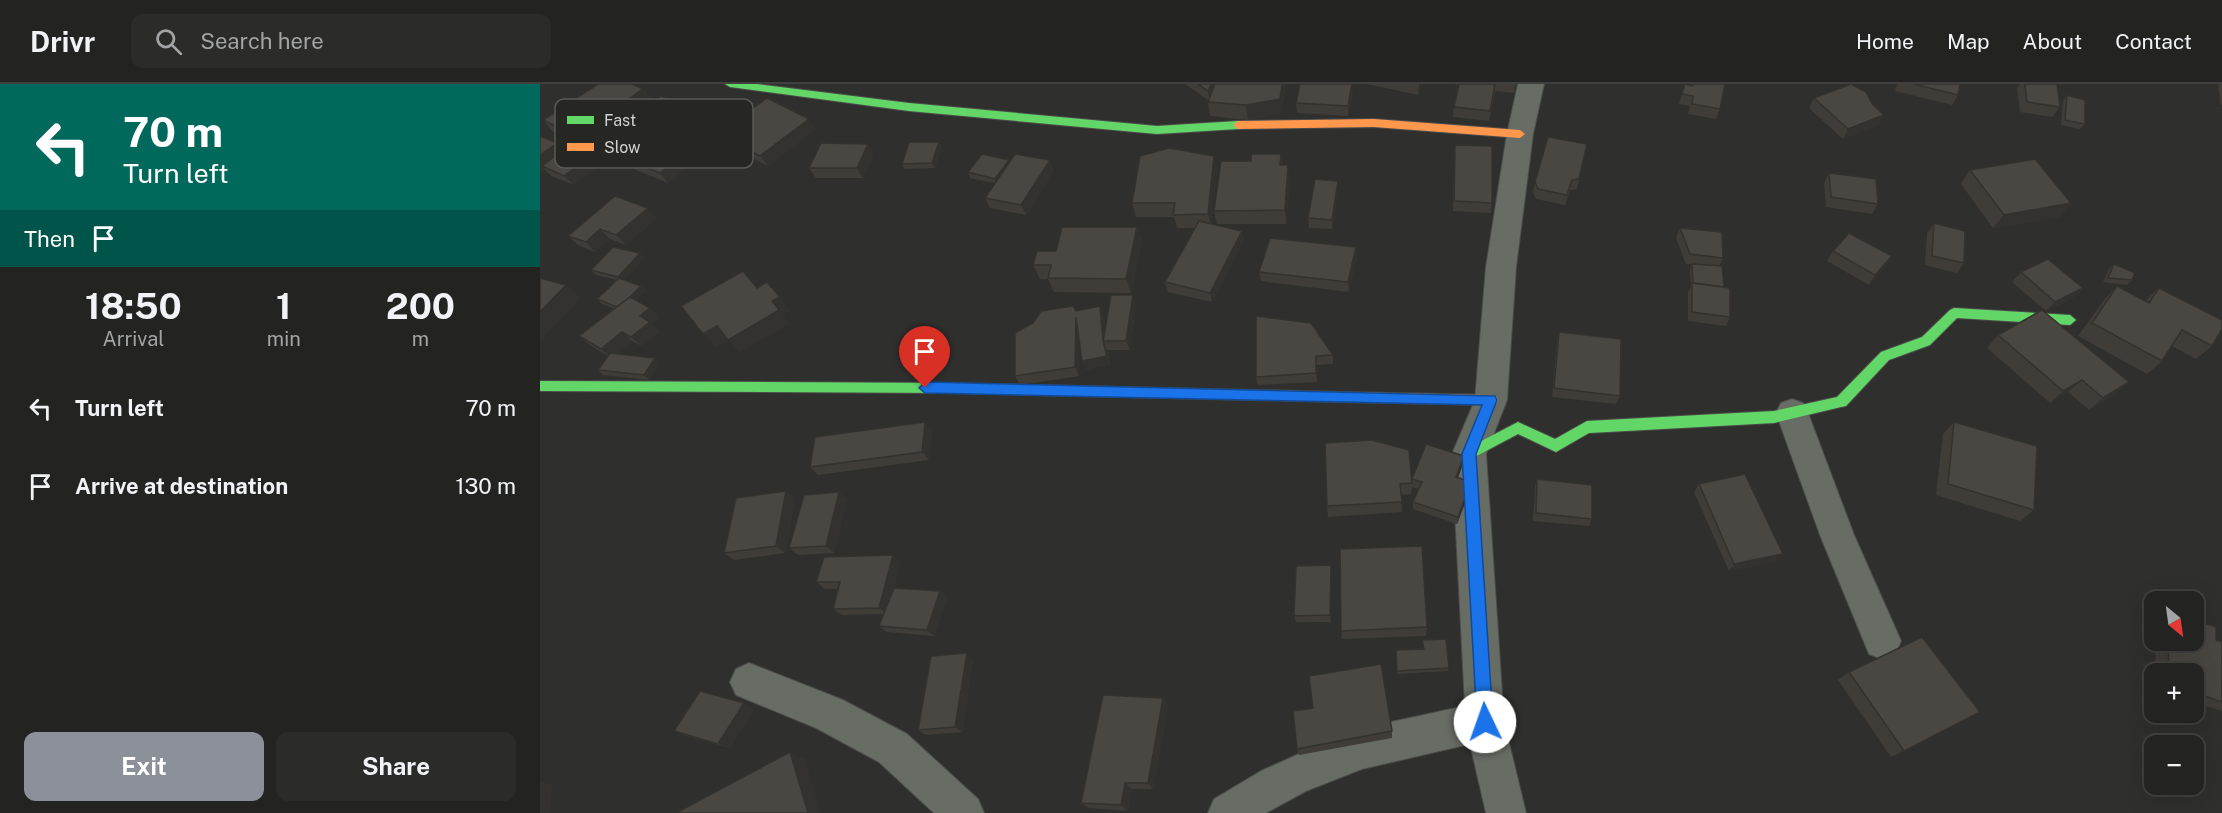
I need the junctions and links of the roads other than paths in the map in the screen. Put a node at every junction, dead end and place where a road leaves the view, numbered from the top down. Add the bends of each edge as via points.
1 (730, 84) edge
2 (1531, 84) edge
3 (1520, 134) junction
4 (2070, 320) dead end
5 (540, 386) edge
6 (1491, 400) junction
7 (1792, 413) junction
8 (1469, 454) junction
9 (1882, 641) dead end
10 (749, 682) dead end
11 (1485, 722) junction
12 (964, 813) edge
13 (1228, 813) edge
14 (1506, 813) edge

1 - 3 street via 909,108 1128,128 1374,123
2 - 3 street
3 - 6 street via 1501,267
4 - 7 street via 1954,313 1926,341 1885,356 1841,402
5 - 6 street via 972,388
6 - 8 street
7 - 8 street via 1587,427 1556,446 1518,428
7 - 9 street
8 - 11 street
10 - 12 street via 829,714 893,748
11 - 13 street via 1423,732 1367,748 1291,777
11 - 14 street

